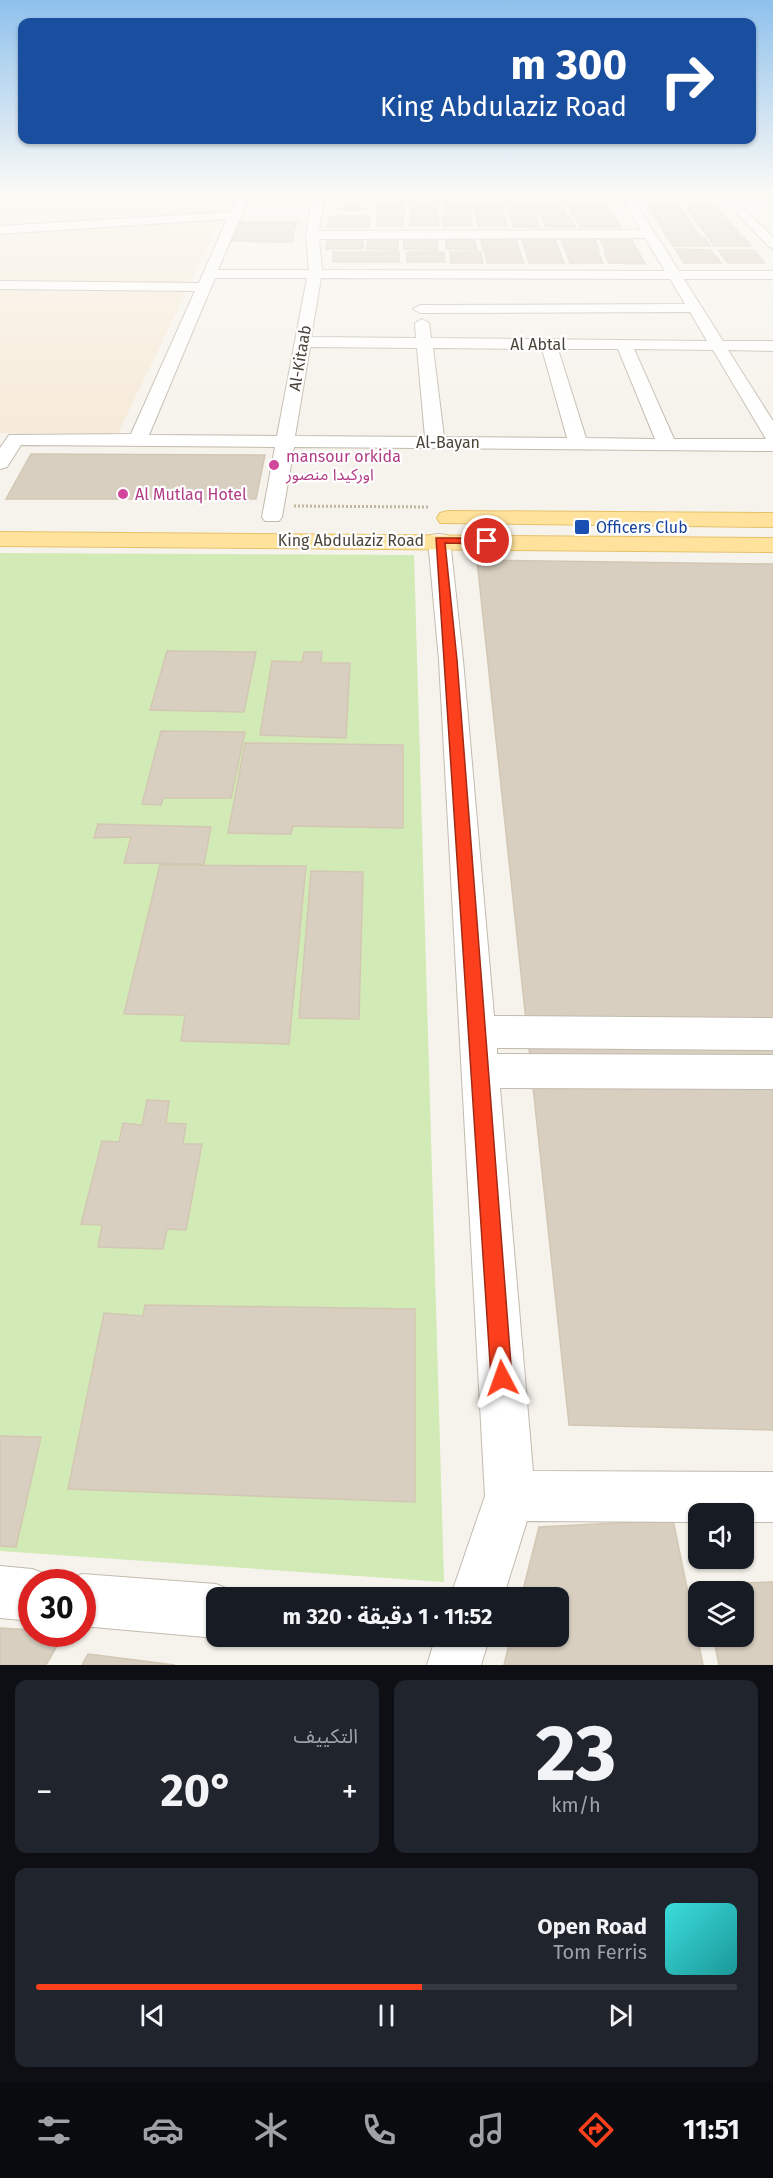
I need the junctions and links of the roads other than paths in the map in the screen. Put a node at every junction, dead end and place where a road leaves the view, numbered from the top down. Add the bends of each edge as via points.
1 (315, 270) edge
2 (212, 271) edge
3 (303, 271) edge
4 (318, 271) edge
5 (563, 271) edge
6 (670, 271) junction
7 (772, 275) edge
8 (210, 276) junction
9 (0, 285) edge
10 (418, 292) junction
11 (694, 308) junction
12 (303, 342) junction
13 (424, 343) junction
14 (549, 345) junction
15 (624, 345) junction
16 (718, 346) junction
17 (773, 346) edge
18 (745, 390) junction
19 (764, 390) dead end
20 (773, 436) edge
21 (138, 440) junction
22 (10, 441) edge
23 (284, 441) junction
24 (435, 442) junction
25 (578, 443) junction
26 (667, 444) junction
27 (773, 445) edge
28 (0, 463) edge
29 (249, 517) dead end
30 (272, 517) junction
31 (296, 517) dead end
32 (773, 520) edge
33 (434, 529) junction
34 (0, 538) edge
35 (773, 545) edge
36 (477, 1032) junction
37 (773, 1034) edge
38 (480, 1071) junction
39 (773, 1072) edge
40 (510, 1496) junction
41 (773, 1497) edge
42 (480, 1587) edge
43 (0, 1592) edge
44 (18, 1594) edge
45 (96, 1601) edge
46 (206, 1610) edge
47 (459, 1647) edge
48 (453, 1665) edge

1 - 12 street, Al-Kitaab
2 - 8 street
3 - 8 street
4 - 10 street
5 - 6 street
6 - 7 street
6 - 10 street
6 - 11 street
8 - 9 street
8 - 21 street
10 - 11 street
10 - 13 street
11 - 16 street
12 - 13 street, Al Abtal
12 - 23 street, Al-Kitaab
13 - 14 street, Al Abtal
13 - 24 street
14 - 15 street, Al Abtal
14 - 25 street
15 - 16 street, Al Abtal
15 - 26 street
16 - 17 street, Al Abtal
16 - 18 street
18 - 19 street
18 - 20 street
21 - 22 street, Al-Bayan
21 - 23 street, Al-Bayan
22 - 28 street
23 - 24 street, Al-Bayan
23 - 30 street, Al-Kitaab
24 - 25 street, Al-Bayan
25 - 26 street, Al-Bayan
26 - 27 street, Al-Bayan
29 - 30 main road, King Abdulaziz Road
30 - 31 main road, King Abdulaziz Road
32 - 33 main road, King Abdulaziz Road
33 - 34 main road, King Abdulaziz Road
33 - 35 main road, King Abdulaziz Road
33 - 36 street via 452,672
36 - 37 street
36 - 38 street
38 - 39 street
38 - 40 street
40 - 41 street
40 - 42 street
43 - 44 street
45 - 46 street
47 - 48 street

